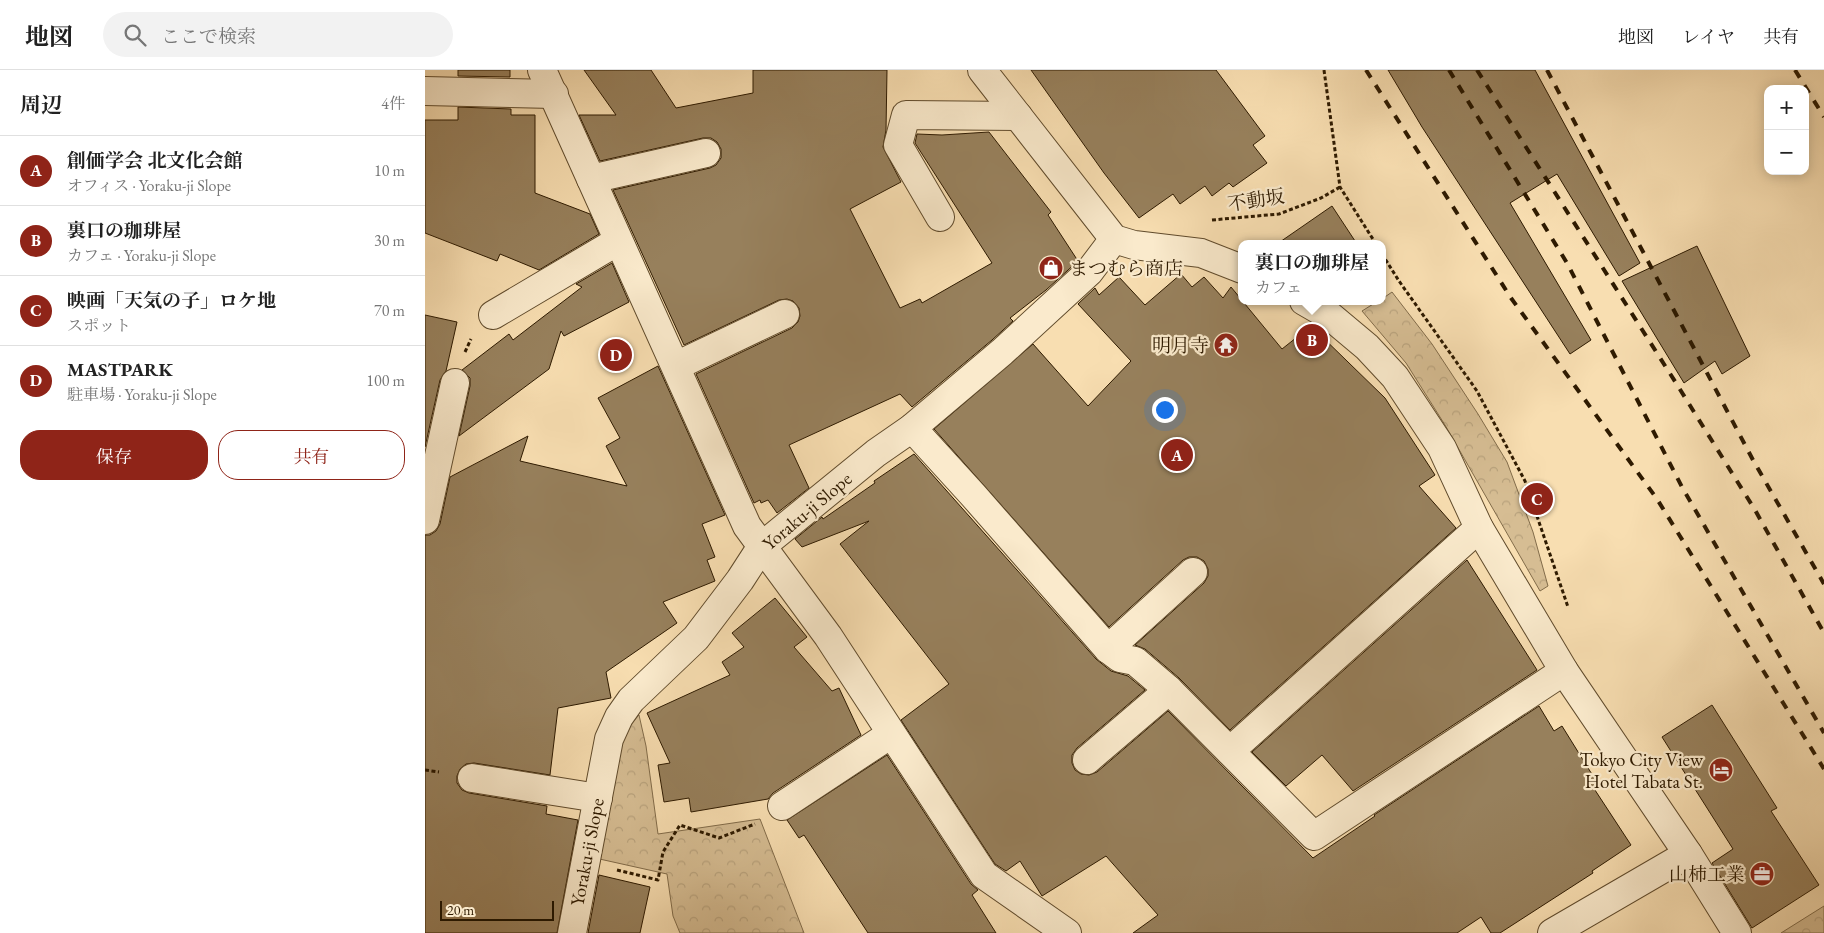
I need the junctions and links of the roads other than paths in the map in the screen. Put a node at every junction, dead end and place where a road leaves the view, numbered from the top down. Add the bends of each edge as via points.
1 (543, 70) edge
2 (982, 70) edge
3 (425, 91) edge
4 (554, 94) junction
5 (1018, 116) junction
6 (706, 153) dead end
7 (591, 178) junction
8 (940, 217) dead end
9 (1113, 239) junction
10 (618, 241) junction
11 (1238, 267) edge
12 (1311, 305) edge
13 (785, 314) dead end
14 (493, 315) road end
15 (676, 366) junction
16 (455, 383) road end
17 (912, 428) junction
18 (425, 520) edge
19 (1479, 528) junction
20 (762, 546) junction
21 (1193, 572) dead end
22 (1108, 648) junction
23 (1564, 671) junction
24 (1169, 690) junction
25 (891, 734) junction
26 (1230, 751) junction
27 (1087, 760) dead end
28 (472, 778) dead end
29 (598, 798) junction
30 (783, 806) dead end
31 (1688, 854) junction
32 (572, 933) edge
33 (1067, 933) edge
34 (1552, 933) edge
35 (1737, 933) edge

1 - 4 street
2 - 5 street
3 - 4 street
4 - 7 street
5 - 8 street via 906,115 898,145
5 - 9 street
6 - 7 street
7 - 10 street
9 - 11 street via 1134,245 1201,253
9 - 17 street, Yoraku-ji Slope via 1089,272
10 - 14 street
10 - 15 street
12 - 19 street via 1330,316 1367,347 1395,376 1442,448
13 - 15 street
15 - 20 street via 747,526
16 - 18 street
17 - 20 street, Yoraku-ji Slope via 876,453
17 - 22 street
19 - 23 street
19 - 26 street
20 - 25 street via 827,636
20 - 29 street, Yoraku-ji Slope via 696,638 631,700 619,717 609,739
21 - 22 street
22 - 24 street via 1120,658 1135,662
23 - 26 street via 1315,836
23 - 31 street
24 - 26 street
24 - 27 street
25 - 30 street
25 - 33 street via 984,875
28 - 29 street
29 - 32 street, Yoraku-ji Slope
31 - 34 street
31 - 35 street

